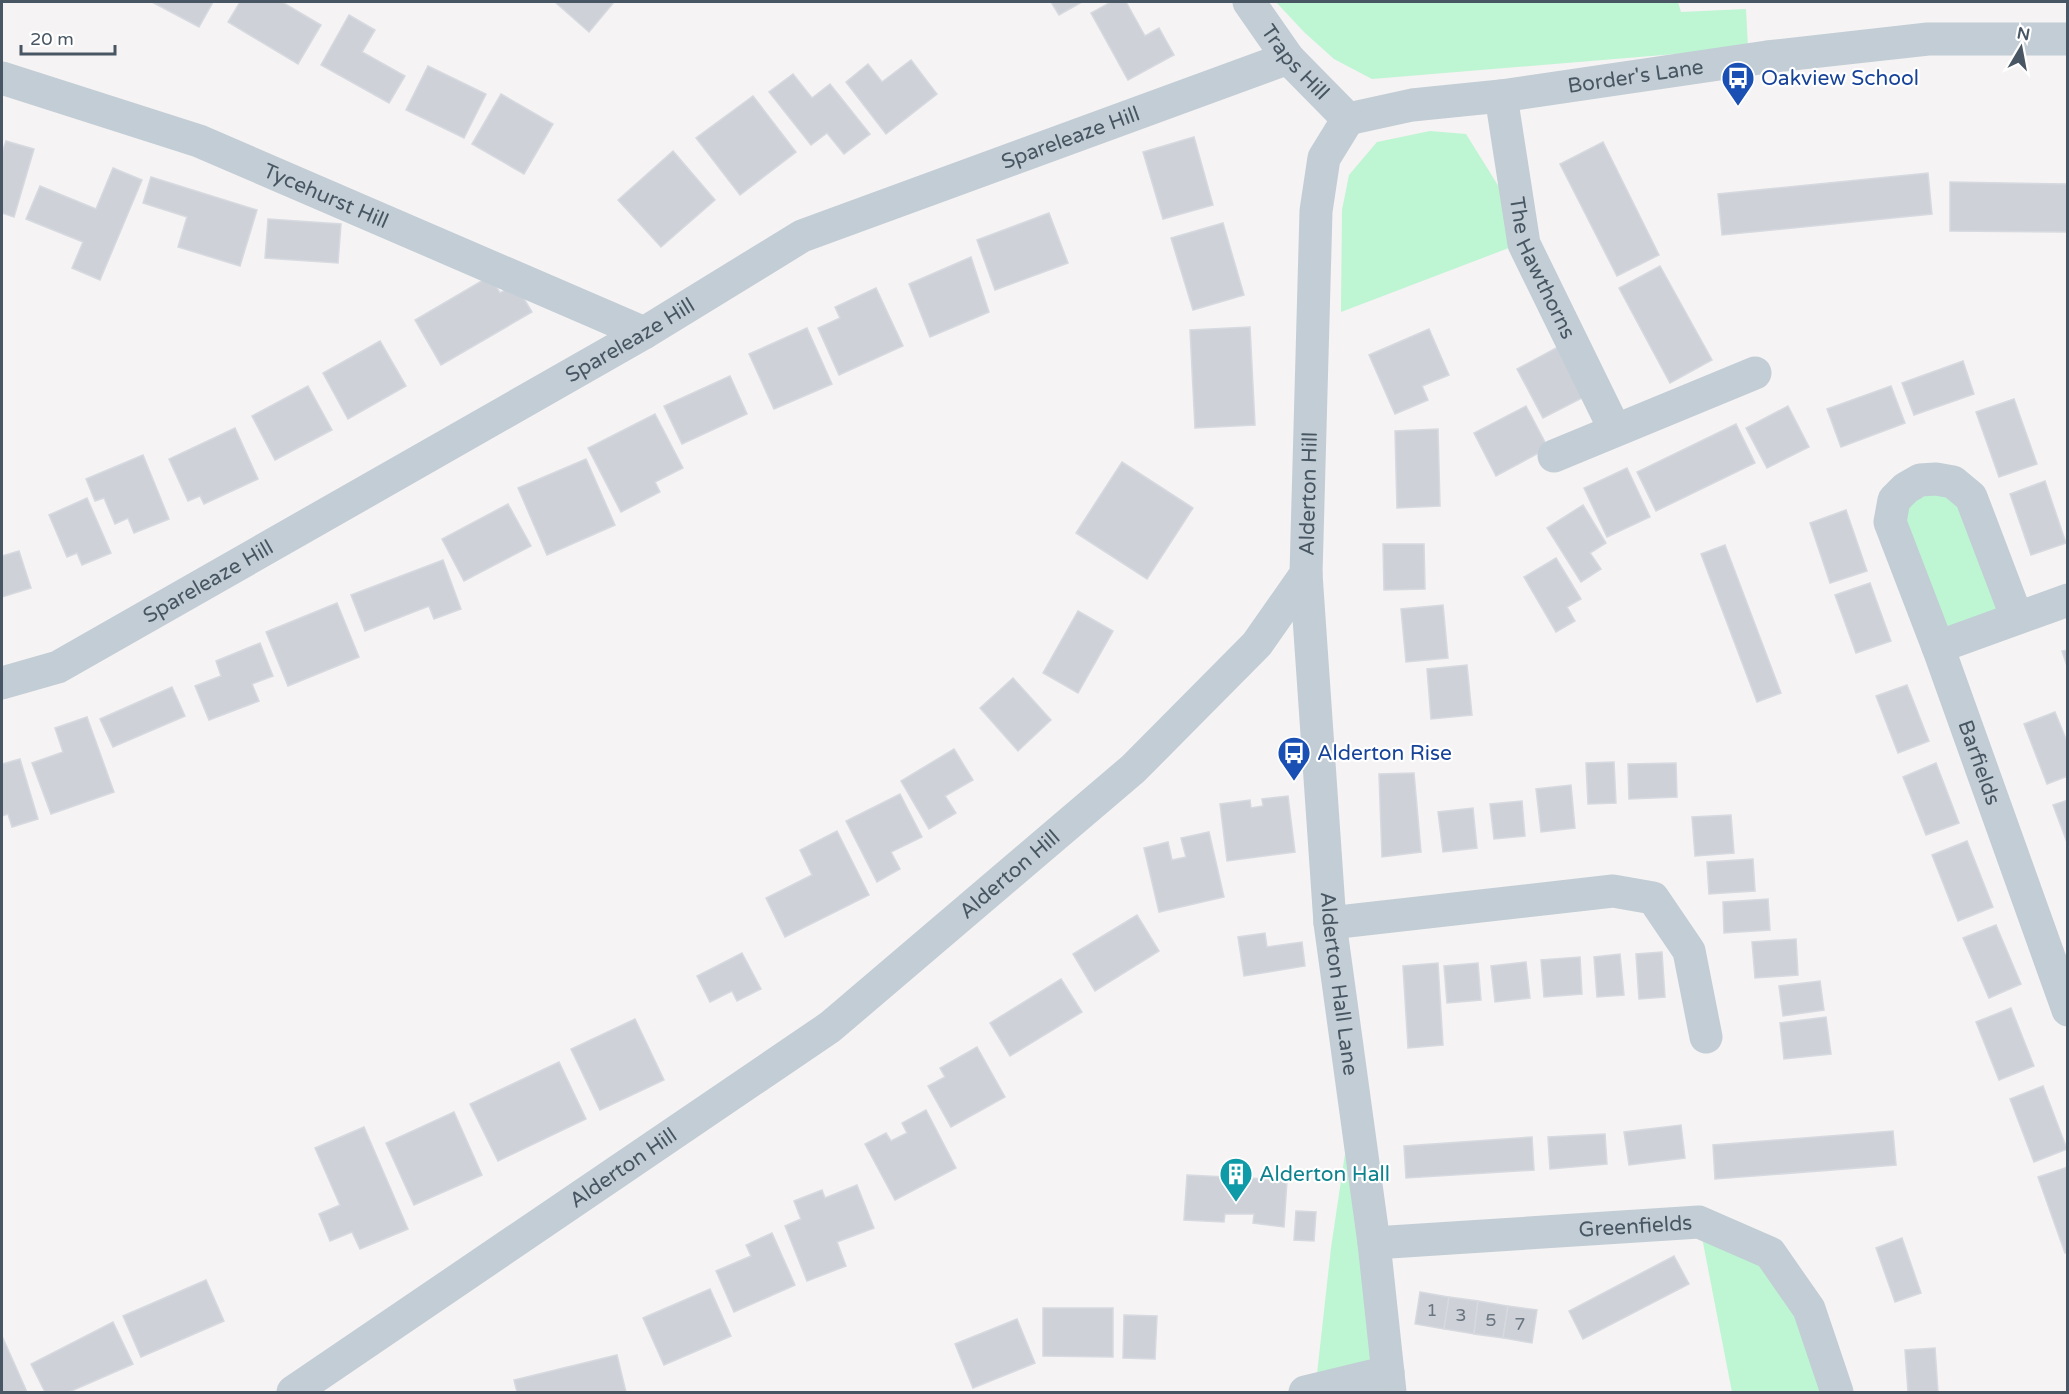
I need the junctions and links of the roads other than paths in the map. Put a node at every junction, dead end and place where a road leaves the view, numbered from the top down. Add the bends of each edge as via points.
1 (1249, 2) edge
2 (2067, 39) edge
3 (1288, 58) junction
4 (2, 78) edge
5 (1501, 96) junction
6 (1348, 119) junction
7 (644, 333) junction
8 (1755, 374) dead end
9 (1615, 430) junction
10 (1554, 456) dead end
11 (1306, 574) junction
12 (2067, 600) edge
13 (2017, 618) junction
14 (1938, 646) junction
15 (2, 683) edge
16 (1330, 923) junction
17 (2067, 1010) edge
18 (1706, 1037) dead end
19 (1374, 1242) junction
20 (1389, 1382) edge
21 (293, 1392) edge
22 (1305, 1392) edge
23 (1837, 1392) edge

1 - 3 street, Traps Hill
2 - 5 street, Border's Lane via 1928,39 1767,57
3 - 6 street, Traps Hill
3 - 7 street, Spareleaze Hill via 802,236
4 - 7 street, Tycehurst Hill via 199,141
5 - 6 street, Border's Lane via 1412,105
5 - 9 street, The Hawthorns via 1524,244
6 - 11 street, Alderton Hill via 1324,159 1316,211
7 - 15 street, Spareleaze Hill via 58,667
8 - 9 street
9 - 10 street
11 - 16 street, Alderton Hall Lane
11 - 21 street, Alderton Hill via 1257,644 1133,769 830,1027
12 - 13 street
13 - 14 street
13 - 14 street, Barfields via 1971,497 1953,482 1920,480 1894,500 1890,522
14 - 17 street, Barfields
16 - 18 street via 1613,891 1653,898 1689,951
16 - 19 street, Alderton Hall Lane
19 - 20 street, Alderton Hall Lane
19 - 23 street, Greenfields via 1699,1222 1770,1253 1809,1309
20 - 22 street

